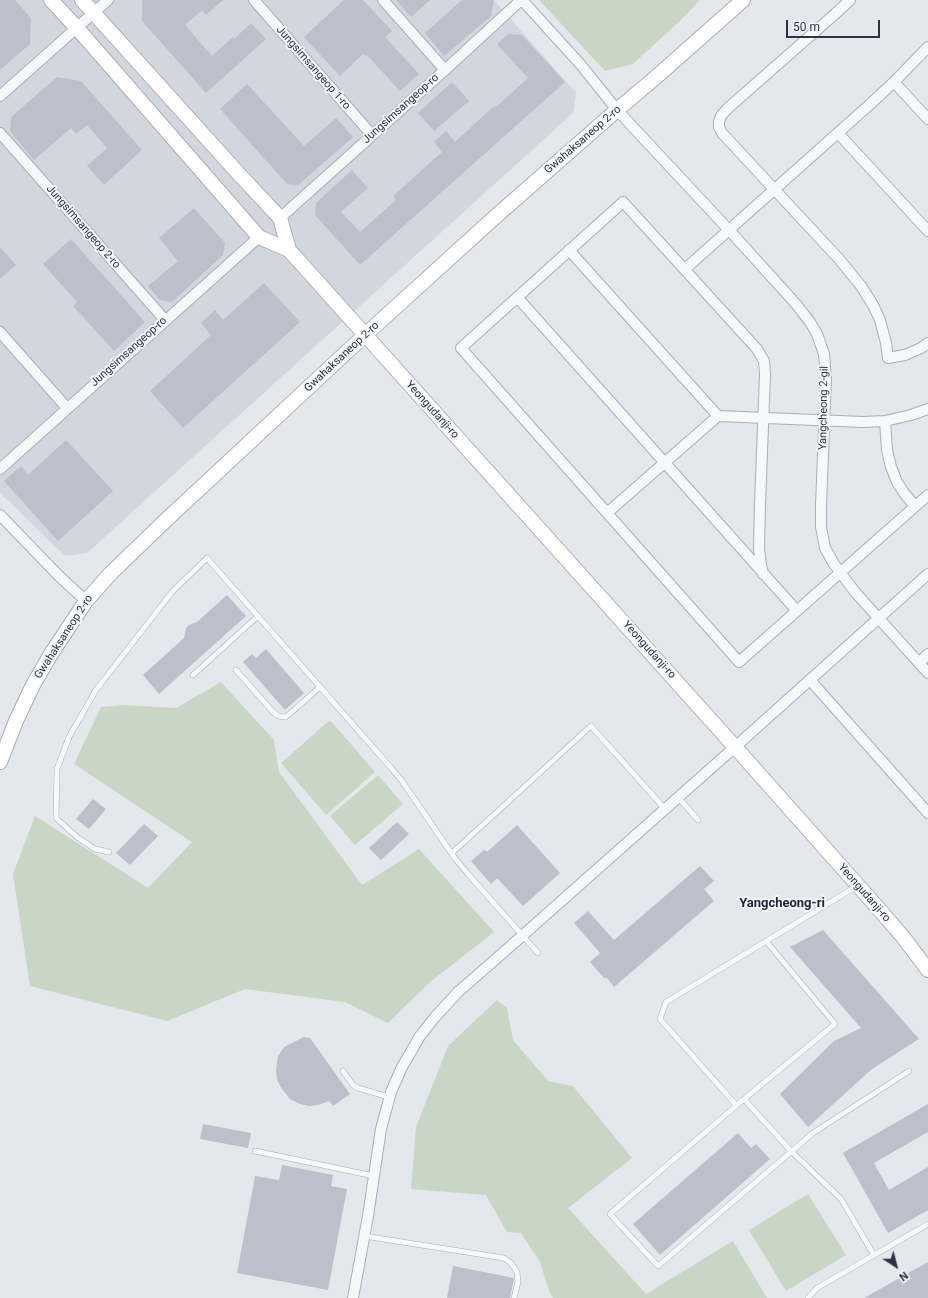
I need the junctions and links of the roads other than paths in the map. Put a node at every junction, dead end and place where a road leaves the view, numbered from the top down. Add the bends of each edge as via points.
1 (51, 0) edge
2 (82, 0) edge
3 (108, 0) edge
4 (254, 0) edge
5 (383, 0) edge
6 (521, 0) edge
7 (743, 0) edge
8 (850, 0) edge
9 (93, 13) junction
10 (77, 28) junction
11 (928, 47) edge
12 (445, 70) junction
13 (894, 82) junction
14 (0, 96) edge
15 (617, 110) junction
16 (928, 119) edge
17 (0, 133) edge
18 (838, 133) junction
19 (372, 135) junction
20 (774, 189) junction
21 (280, 218) junction
22 (729, 230) junction
23 (928, 231) edge
24 (259, 237) junction
25 (289, 250) junction
26 (569, 250) junction
27 (684, 269) junction
28 (517, 297) junction
29 (165, 320) junction
30 (0, 332) edge
31 (365, 335) junction
32 (928, 343) edge
33 (67, 408) junction
34 (928, 409) edge
35 (718, 416) junction
36 (763, 417) junction
37 (824, 420) junction
38 (884, 421) junction
39 (664, 463) junction
40 (0, 468) edge
41 (928, 495) edge
42 (915, 506) junction
43 (607, 513) junction
44 (0, 515) edge
45 (840, 573) junction
46 (763, 574) junction
47 (928, 574) edge
48 (86, 601) junction
49 (796, 611) junction
50 (258, 616) junction
51 (879, 618) junction
52 (928, 654) edge
53 (919, 663) junction
54 (236, 670) dead end
55 (928, 673) edge
56 (193, 675) dead end
57 (810, 680) junction
58 (320, 687) junction
59 (735, 747) junction
60 (0, 762) edge
61 (678, 797) junction
62 (665, 809) junction
63 (928, 813) edge
64 (698, 820) dead end
65 (109, 852) dead end
66 (452, 853) junction
67 (858, 885) junction
68 (522, 935) junction
69 (766, 941) junction
70 (538, 953) dead end
71 (928, 970) edge
72 (343, 1071) dead end
73 (909, 1071) dead end
74 (389, 1097) junction
75 (744, 1099) junction
76 (736, 1105) junction
77 (255, 1151) dead end
78 (791, 1151) junction
79 (374, 1176) junction
80 (928, 1224) edge
81 (364, 1236) junction
82 (874, 1255) junction
83 (353, 1298) edge
84 (514, 1298) edge
85 (808, 1298) edge

1 - 10 street
2 - 9 street
3 - 9 street
4 - 19 street, Jungsimsangeop 1-ro
5 - 12 street
6 - 12 street, Jungsimsangeop-ro
6 - 15 street via 581,65
7 - 15 street, Gwahaksaneop 2-ro
8 - 20 street via 721,116 719,127 722,133
9 - 10 street
9 - 21 street
10 - 14 street
10 - 24 street
11 - 13 street
12 - 19 street, Jungsimsangeop-ro
13 - 16 street
13 - 18 street
15 - 22 street, Yangcheong 2-gil
15 - 31 street, Gwahaksaneop 2-ro
17 - 29 street, Jungsimsangeop 2-ro
18 - 20 street
18 - 23 street
19 - 21 street, Jungsimsangeop-ro
20 - 22 street
20 - 32 street via 861,286 880,320 888,358 905,355
21 - 25 street
22 - 27 street
22 - 37 street, Yangcheong 2-gil via 796,304 818,334 824,354 826,379
24 - 25 street
24 - 29 street, Jungsimsangeop-ro
25 - 31 street
26 - 27 street via 623,202
26 - 28 street
26 - 35 street
27 - 36 street via 757,349 764,361
28 - 39 street
28 - 43 street via 461,348
29 - 33 street, Jungsimsangeop-ro
30 - 33 street
31 - 48 street, Gwahaksaneop 2-ro via 111,572
31 - 59 street, Yeongudanji-ro
33 - 40 street, Jungsimsangeop-ro
34 - 38 street
35 - 36 street
35 - 39 street
36 - 37 street
36 - 46 street via 759,549
37 - 38 street
37 - 45 street, Yangcheong 2-gil via 821,527 825,548
38 - 42 street via 891,467 897,482
39 - 43 street
39 - 46 street
41 - 42 street
42 - 45 street
43 - 49 street via 739,662
44 - 48 street
45 - 49 street
45 - 51 street, Yangcheong 2-gil
46 - 49 street
47 - 51 street
48 - 60 street, Gwahaksaneop 2-ro via 33,685
50 - 56 lane
50 - 58 lane
50 - 65 lane via 207,558 172,592 96,690 69,737 57,769 56,818 95,849
51 - 53 street, Yangcheong 2-gil
51 - 57 street
52 - 53 street
53 - 55 street, Yangcheong 2-gil
54 - 58 lane via 278,716 286,717
57 - 59 street
57 - 63 street
58 - 66 lane via 402,781
59 - 61 street
59 - 67 street, Yeongudanji-ro
61 - 62 street
61 - 64 lane
62 - 66 lane via 592,726
62 - 68 street
66 - 68 lane
67 - 69 lane
67 - 71 street, Yeongudanji-ro
68 - 70 lane
68 - 74 street via 458,992 435,1017 420,1036 402,1067
69 - 75 lane via 835,1024
69 - 76 lane via 666,1002 660,1019
72 - 74 lane via 358,1088
73 - 78 lane via 813,1132
74 - 79 street
75 - 76 lane
75 - 78 lane
76 - 78 lane via 610,1214 658,1266
77 - 79 lane
78 - 82 lane via 841,1199
79 - 81 street
80 - 82 lane
81 - 83 street
81 - 84 lane via 504,1258 517,1272 518,1282
82 - 85 lane via 817,1288

